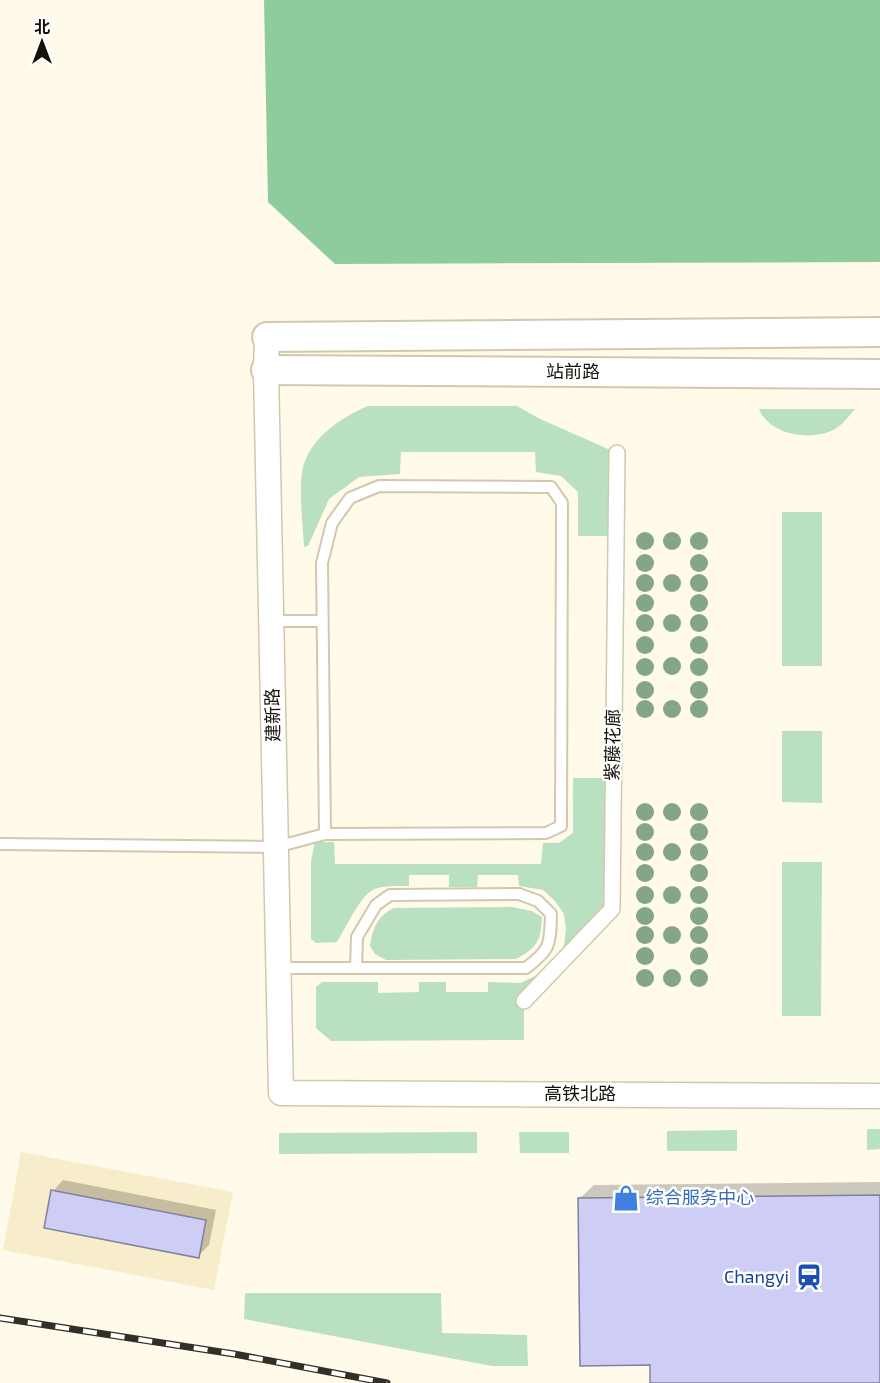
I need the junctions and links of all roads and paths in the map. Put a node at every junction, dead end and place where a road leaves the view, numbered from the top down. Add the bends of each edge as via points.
1 (880, 332) edge
2 (267, 337) joint
3 (266, 370) junction
4 (880, 374) edge
5 (617, 453) dead end
6 (271, 621) junction
7 (322, 621) junction
8 (325, 834) junction
9 (0, 844) edge
10 (276, 847) junction
11 (278, 968) junction
12 (356, 968) junction
13 (524, 1001) dead end
14 (281, 1093) joint
15 (880, 1096) edge

1 - 2 main road, 站前路
2 - 3 street, 建新路
3 - 4 main road, 站前路
3 - 6 street, 建新路
5 - 13 street, 紫藤花廊 via 612,909
6 - 7 lane
6 - 10 street, 建新路
7 - 8 lane
7 - 8 lane via 322,563 332,523 350,498 379,486 551,487 562,503 561,826 546,833
8 - 10 lane
9 - 10 lane
10 - 11 street, 建新路
11 - 12 lane
11 - 14 street, 建新路
12 - 12 lane via 526,968 544,954 550,941 551,915 538,901 519,894 390,895 376,905 357,937
14 - 15 street, 高铁北路

